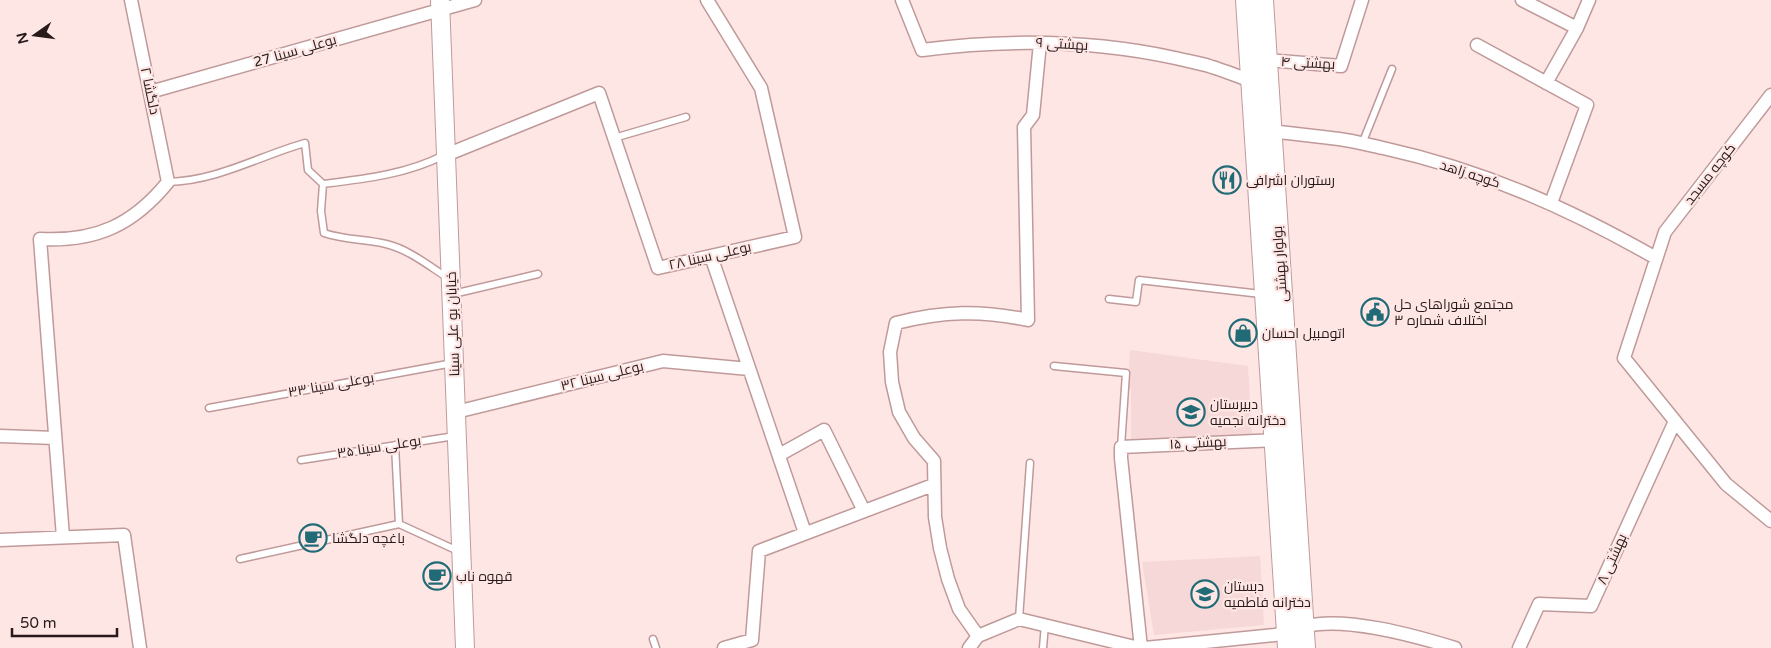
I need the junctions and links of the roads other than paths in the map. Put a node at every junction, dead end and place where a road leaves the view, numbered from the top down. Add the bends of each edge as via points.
1 (131, 0) edge
2 (475, 0) edge
3 (707, 0) edge
4 (902, 0) edge
5 (1246, 0) edge
6 (1262, 0) edge
7 (1362, 0) edge
8 (1522, 0) edge
9 (1589, 0) edge
10 (440, 5) edge
11 (1577, 28) junction
12 (1040, 43) junction
13 (1477, 45) dead end
14 (1266, 60) junction
15 (1392, 69) dead end
16 (1251, 81) junction
17 (1546, 83) junction
18 (150, 92) junction
19 (1771, 95) edge
20 (686, 117) dead end
21 (1271, 131) junction
22 (614, 138) junction
23 (1362, 144) junction
24 (446, 154) junction
25 (168, 182) junction
26 (323, 184) junction
27 (1551, 203) junction
28 (711, 256) junction
29 (1656, 258) junction
30 (538, 274) dead end
31 (451, 287) junction
32 (1265, 295) junction
33 (1109, 299) dead end
34 (454, 363) junction
35 (1054, 366) dead end
36 (749, 369) junction
37 (209, 408) dead end
38 (456, 412) junction
39 (1675, 421) junction
40 (457, 435) junction
41 (0, 436) edge
42 (55, 438) junction
43 (1275, 440) junction
44 (396, 445) junction
45 (1121, 447) junction
46 (778, 455) junction
47 (301, 460) dead end
48 (1030, 463) dead end
49 (933, 485) junction
50 (864, 511) junction
51 (1771, 521) edge
52 (399, 524) junction
53 (805, 533) junction
54 (63, 537) junction
55 (0, 540) edge
56 (462, 553) junction
57 (240, 559) dead end
58 (1019, 619) junction
59 (1045, 624) junction
60 (1293, 635) edge
61 (978, 636) junction
62 (653, 639) dead end
63 (140, 648) edge
64 (465, 648) edge
65 (656, 648) edge
66 (724, 648) edge
67 (969, 648) edge
68 (1043, 648) edge
69 (1140, 648) edge
70 (1146, 648) edge
71 (1305, 648) edge
72 (1455, 648) edge
73 (1519, 648) edge

1 - 18 street, دلگشا ۲
2 - 10 street, بوعلی سینا 27
3 - 28 street, بوعلی سینا ۲۸ via 761,88 795,237
4 - 12 street, بهشتی ۹ via 922,50 962,45
5 - 16 main road, بولوار بهشتی
6 - 14 main road, بولوار بهشتی
7 - 14 street, بهشتی ۴ via 1341,66
8 - 11 street
9 - 11 street
10 - 18 street, بوعلی سینا 27
10 - 24 main road, خیابان بو علی سینا
11 - 17 street
12 - 16 street, بهشتی ۹ via 1150,53 1211,66
12 - 49 street via 1033,115 1024,128 1028,320 1002,314 948,312 896,323 890,352 892,382 900,412 914,438 934,461
13 - 17 street
14 - 21 main road, بولوار بهشتی
15 - 23 lane
16 - 32 main road, بولوار بهشتی
17 - 27 street via 1587,105
18 - 25 street, دلگشا ۲
19 - 29 street, کوچه مسجد via 1665,232
20 - 22 lane
21 - 23 street, کوچه زاهد
21 - 60 main road, بولوار بهشتی
22 - 24 street, بوعلی سینا ۲۸ via 599,93
22 - 28 street, بوعلی سینا ۲۸ via 658,268
23 - 27 street, کوچه زاهد via 1474,174
24 - 26 lane via 427,164
24 - 31 main road, خیابان بو علی سینا
25 - 26 lane via 189,181 237,168 305,143 308,170
25 - 42 street via 139,212 102,233 68,240 40,239
26 - 31 lane via 321,211 324,233 388,244 420,259
27 - 29 street, کوچه زاهد
28 - 36 street
29 - 39 street, کوچه مسجد via 1624,358
30 - 31 lane
31 - 34 main road, خیابان بو علی سینا
32 - 33 lane via 1139,280 1136,302
32 - 43 main road, بولوار بهشتی
34 - 37 lane, بوعلی سینا ۳۳
34 - 38 main road, خیابان بو علی سینا
35 - 45 lane via 1126,373
36 - 38 street, بوعلی سینا ۳۲ via 663,361
36 - 46 street
38 - 40 main road, خیابان بو علی سینا
39 - 51 street via 1726,484
39 - 73 street, بهشتی ۸ via 1591,606 1539,604
40 - 44 lane, بوعلی سینا ۳۵
40 - 56 main road, خیابان بو علی سینا
41 - 42 street
42 - 54 street
43 - 45 street, بهشتی ۱۵
43 - 60 main road, بولوار بهشتی
44 - 47 lane, بوعلی سینا ۳۵
44 - 52 lane
45 - 69 street
46 - 50 street via 824,430
46 - 53 street
48 - 58 lane
49 - 50 street
49 - 61 street via 935,517 948,579 959,609
50 - 53 street
52 - 56 lane
52 - 57 lane
53 - 66 street via 758,551 752,640
54 - 55 street
54 - 63 street via 124,534
56 - 64 main road, خیابان بو علی سینا
58 - 59 street
58 - 61 street
59 - 68 lane
59 - 69 street
60 - 70 street
60 - 71 main road, بولوار بهشتی
60 - 72 street via 1315,623 1340,624 1375,628
61 - 67 street
62 - 65 lane

